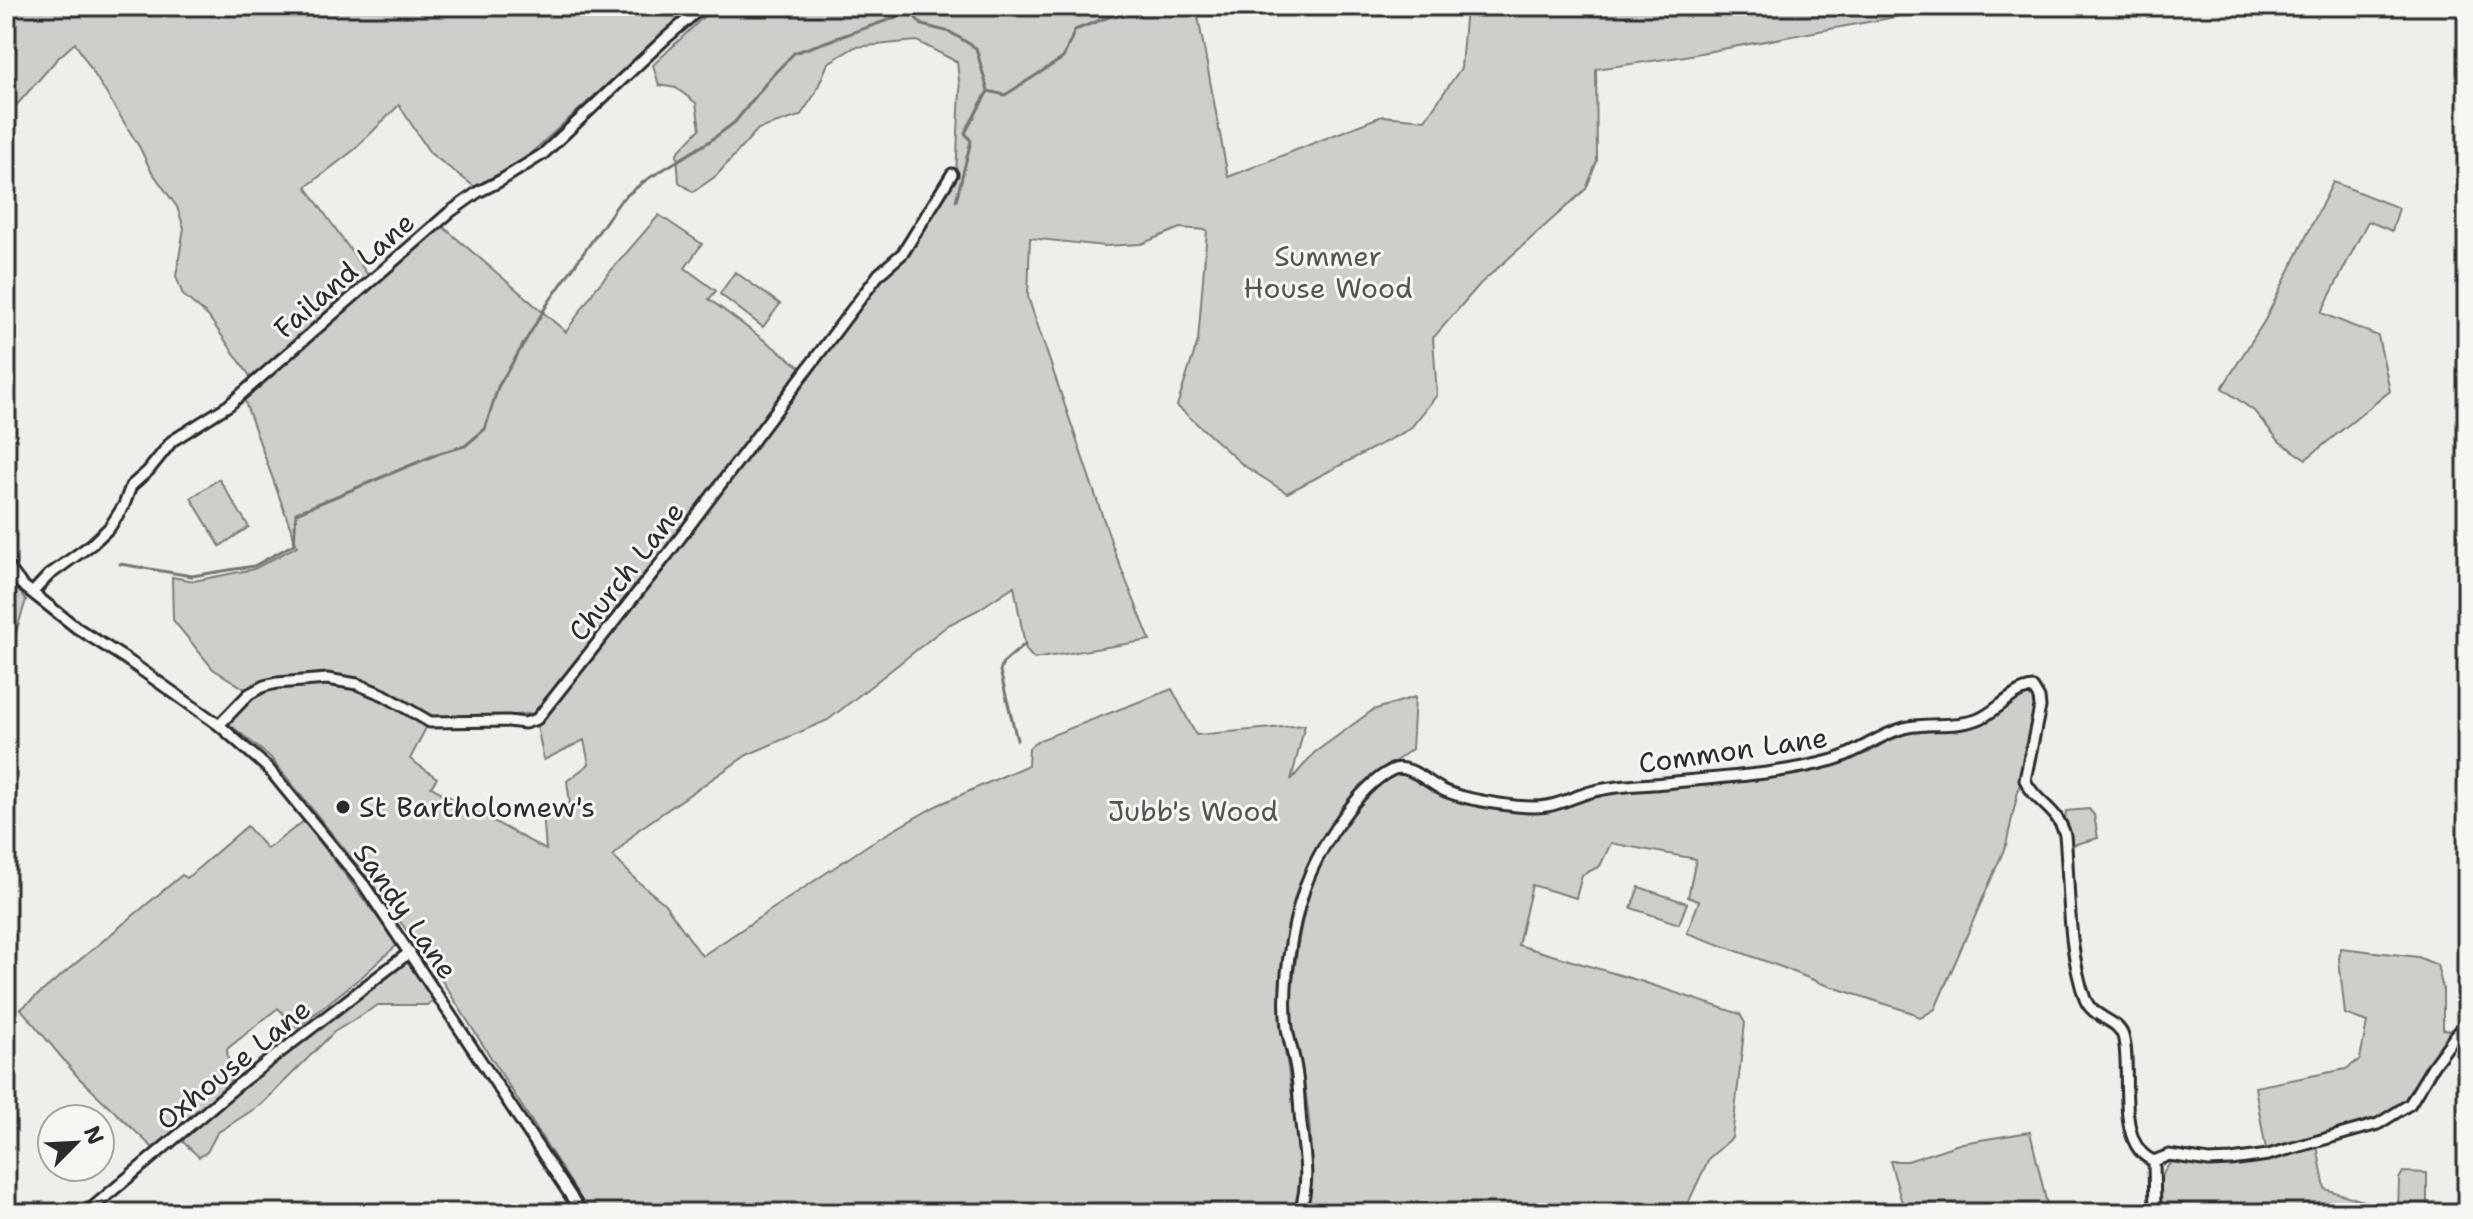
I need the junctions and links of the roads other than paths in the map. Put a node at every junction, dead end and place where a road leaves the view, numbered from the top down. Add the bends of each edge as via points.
1 (703, 6) edge
2 (952, 174) dead end
3 (6, 564) edge
4 (33, 592) junction
5 (219, 725) junction
6 (410, 952) junction
7 (2467, 1023) edge
8 (2154, 1161) junction
9 (86, 1213) edge
10 (582, 1213) edge
11 (1300, 1213) edge
12 (2155, 1213) edge

1 - 4 street, Failand Lane via 543,154 450,212 229,405 172,441 131,486 110,527
2 - 5 street, Church Lane via 903,253 879,274 537,719 430,722 384,695 327,679 264,686
3 - 4 street, Sandy Lane
4 - 5 street, Sandy Lane
5 - 6 street, Sandy Lane via 268,768 306,812
6 - 9 street, Oxhouse Lane via 239,1084
6 - 10 street, Sandy Lane
7 - 8 street via 2410,1104 2378,1124 2268,1155 2209,1161 2169,1155
8 - 11 street, Common Lane via 2139,1150 2127,1111 2126,1051 2120,1029 2090,1010 2079,978 2061,821 2025,780 2040,707 2033,688 2026,688 1977,720 1889,732 1832,760 1774,772 1596,790 1546,806 1447,792 1404,767 1384,775 1325,844 1297,915 1287,1027 1306,1152
8 - 12 street

